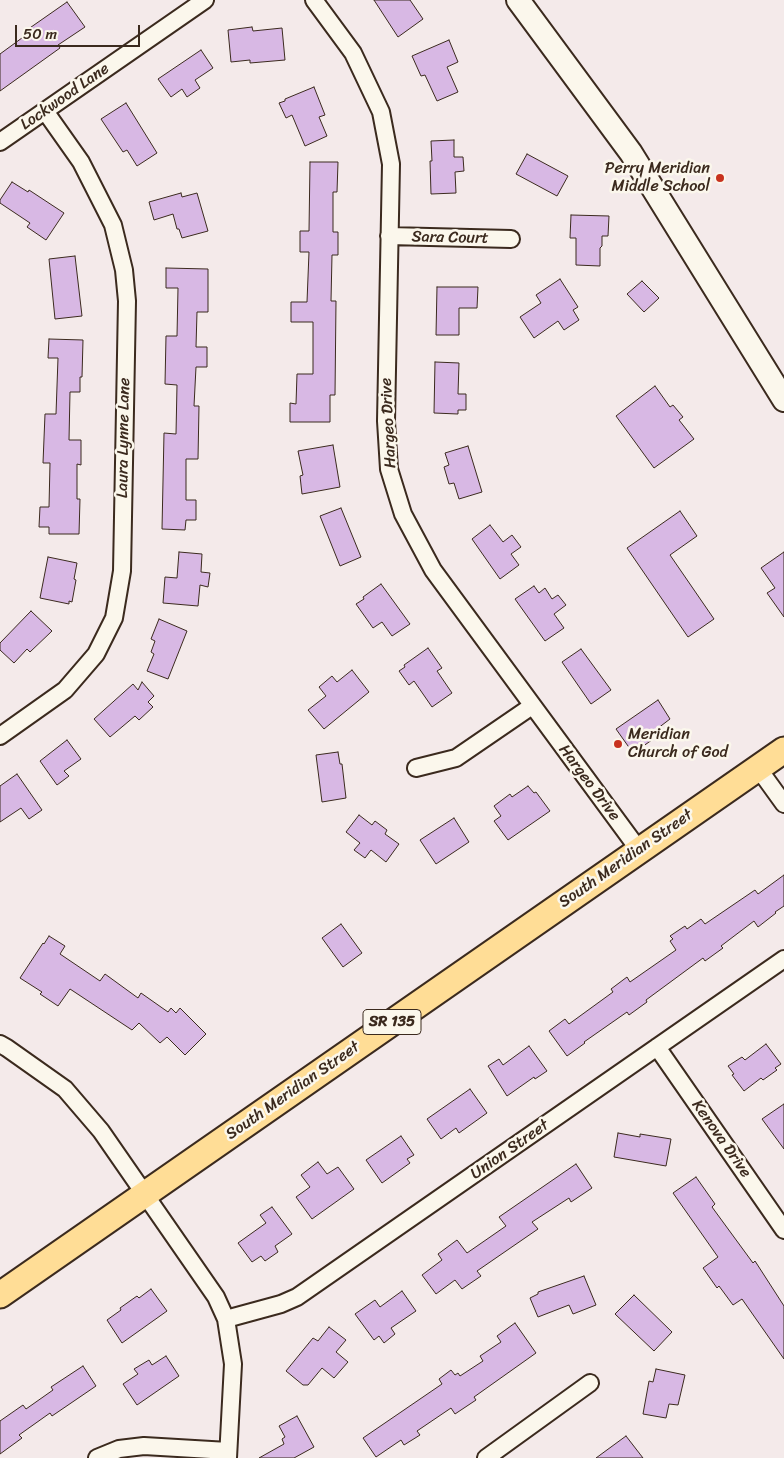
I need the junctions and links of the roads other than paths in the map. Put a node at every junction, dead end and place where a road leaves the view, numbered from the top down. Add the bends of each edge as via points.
1 (204, 0) edge
2 (314, 0) edge
3 (518, 0) edge
4 (45, 111) junction
5 (0, 142) edge
6 (389, 236) junction
7 (511, 239) dead end
8 (784, 400) edge
9 (532, 706) junction
10 (0, 736) edge
11 (784, 750) edge
12 (416, 768) dead end
13 (758, 768) junction
14 (784, 804) edge
15 (639, 850) junction
16 (784, 959) edge
17 (0, 1044) edge
18 (657, 1047) junction
19 (146, 1194) junction
20 (784, 1230) edge
21 (0, 1295) edge
22 (226, 1319) junction
23 (590, 1383) dead end
24 (228, 1454) edge
25 (97, 1458) edge
26 (486, 1458) edge

1 - 4 street, Lockwood Lane
2 - 6 street, Hargeo Drive via 353,53 381,112 391,164
3 - 8 main road via 631,153
4 - 5 street, Lockwood Lane
4 - 10 street, Laura Lynne Lane via 82,162 112,225 124,270 127,301 122,571 114,618 96,654 65,690
6 - 7 street, Sara Court
6 - 9 street, Hargeo Drive via 386,422 389,469 403,514 433,570
9 - 12 street via 456,758
9 - 15 street, Hargeo Drive
11 - 13 main road, South Meridian Street / SR 135
13 - 14 street
13 - 15 main road, South Meridian Street / SR 135
15 - 19 main road, South Meridian Street / SR 135
16 - 18 street, Union Street
17 - 19 street via 65,1089 101,1131
18 - 20 street, Kenova Drive
18 - 22 street, Union Street via 297,1296 281,1304
19 - 21 main road, South Meridian Street / SR 135
19 - 22 street via 216,1297
22 - 24 street via 233,1364
23 - 26 street
24 - 25 street via 144,1446 119,1449

